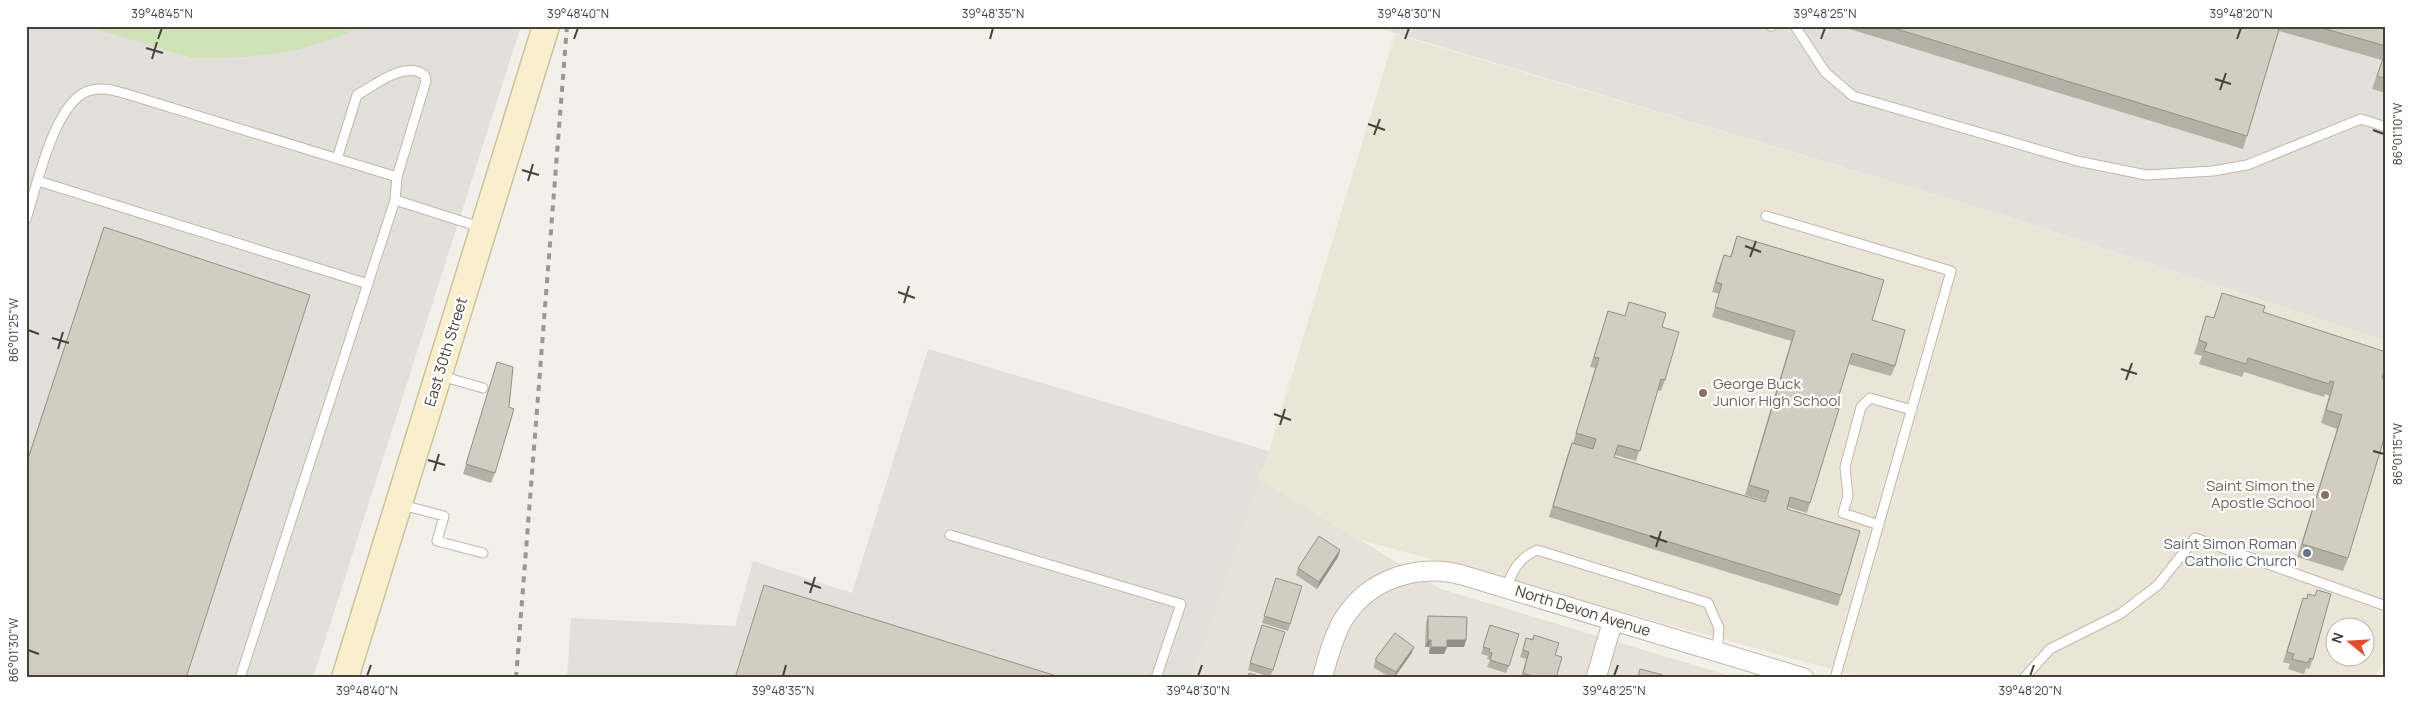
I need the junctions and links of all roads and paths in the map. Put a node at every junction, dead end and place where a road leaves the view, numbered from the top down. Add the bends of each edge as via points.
1 (546, 26) edge
2 (1795, 26) edge
3 (2386, 127) edge
4 (337, 159) junction
5 (397, 177) junction
6 (38, 181) junction
7 (395, 200) junction
8 (1766, 216) dead end
9 (26, 219) edge
10 (484, 228) junction
11 (368, 284) junction
12 (438, 376) junction
13 (483, 388) dead end
14 (1912, 410) junction
15 (399, 504) junction
16 (1879, 526) junction
17 (950, 534) dead end
18 (483, 553) dead end
19 (1506, 588) junction
20 (2386, 606) edge
21 (1613, 620) junction
22 (1717, 651) junction
23 (240, 678) edge
24 (345, 678) edge
25 (1156, 678) edge
26 (1322, 678) edge
27 (1596, 678) edge
28 (1804, 678) edge
29 (1836, 678) edge
30 (2024, 678) edge

1 - 10 main road, East 30th Street
2 - 3 lane via 1825,72 1852,96 2077,161 2146,175 2213,171 2247,165 2361,119
4 - 5 lane
4 - 5 lane via 356,95 405,69 420,71 426,81
4 - 6 lane via 102,88 88,91 67,107 54,132
5 - 7 lane
6 - 9 lane
6 - 11 lane
7 - 10 lane
7 - 11 lane
8 - 14 lane via 1951,271
10 - 12 main road, East 30th Street
11 - 23 lane
12 - 13 lane
12 - 15 main road, East 30th Street
14 - 16 lane
14 - 16 lane via 1870,398 1861,407 1845,467 1848,496 1843,513
15 - 18 lane via 444,516 437,541
15 - 24 main road, East 30th Street
16 - 29 lane
17 - 25 lane via 1181,604
19 - 21 street, North Devon Avenue
19 - 22 lane via 1523,556 1537,550 1708,603 1719,628
19 - 26 street, North Devon Avenue via 1454,573 1422,571 1391,578 1365,595 1340,625
20 - 30 lane via 2194,538 2158,585 2120,614 2050,649
21 - 22 street, North Devon Avenue
21 - 27 street
22 - 28 street, North Devon Avenue

